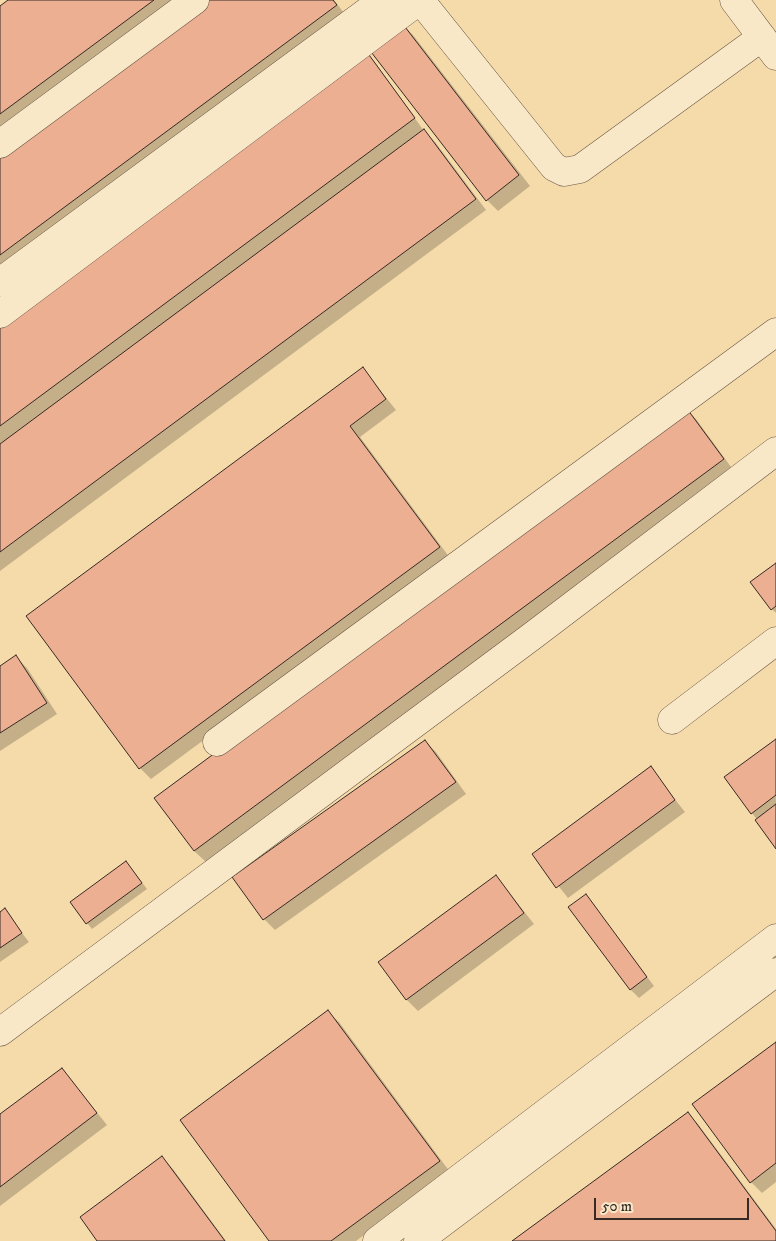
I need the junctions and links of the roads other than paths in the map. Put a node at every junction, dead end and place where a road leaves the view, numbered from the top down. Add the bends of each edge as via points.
1 (194, 0) edge
2 (383, 0) edge
3 (734, 0) edge
4 (355, 8) edge
5 (769, 47) edge
6 (0, 144) edge
7 (0, 282) edge
8 (0, 314) edge
9 (776, 332) edge
10 (776, 451) edge
11 (776, 641) edge
12 (672, 720) dead end
13 (217, 742) dead end
14 (776, 938) edge
15 (776, 972) edge
16 (0, 1032) edge
17 (377, 1241) edge
18 (418, 1241) edge

1 - 6 street
2 - 4 street
3 - 5 street
4 - 7 street
5 - 8 street via 580,169 564,172 554,167 420,0
9 - 13 street
10 - 16 street
11 - 12 street
14 - 17 street
15 - 18 street

